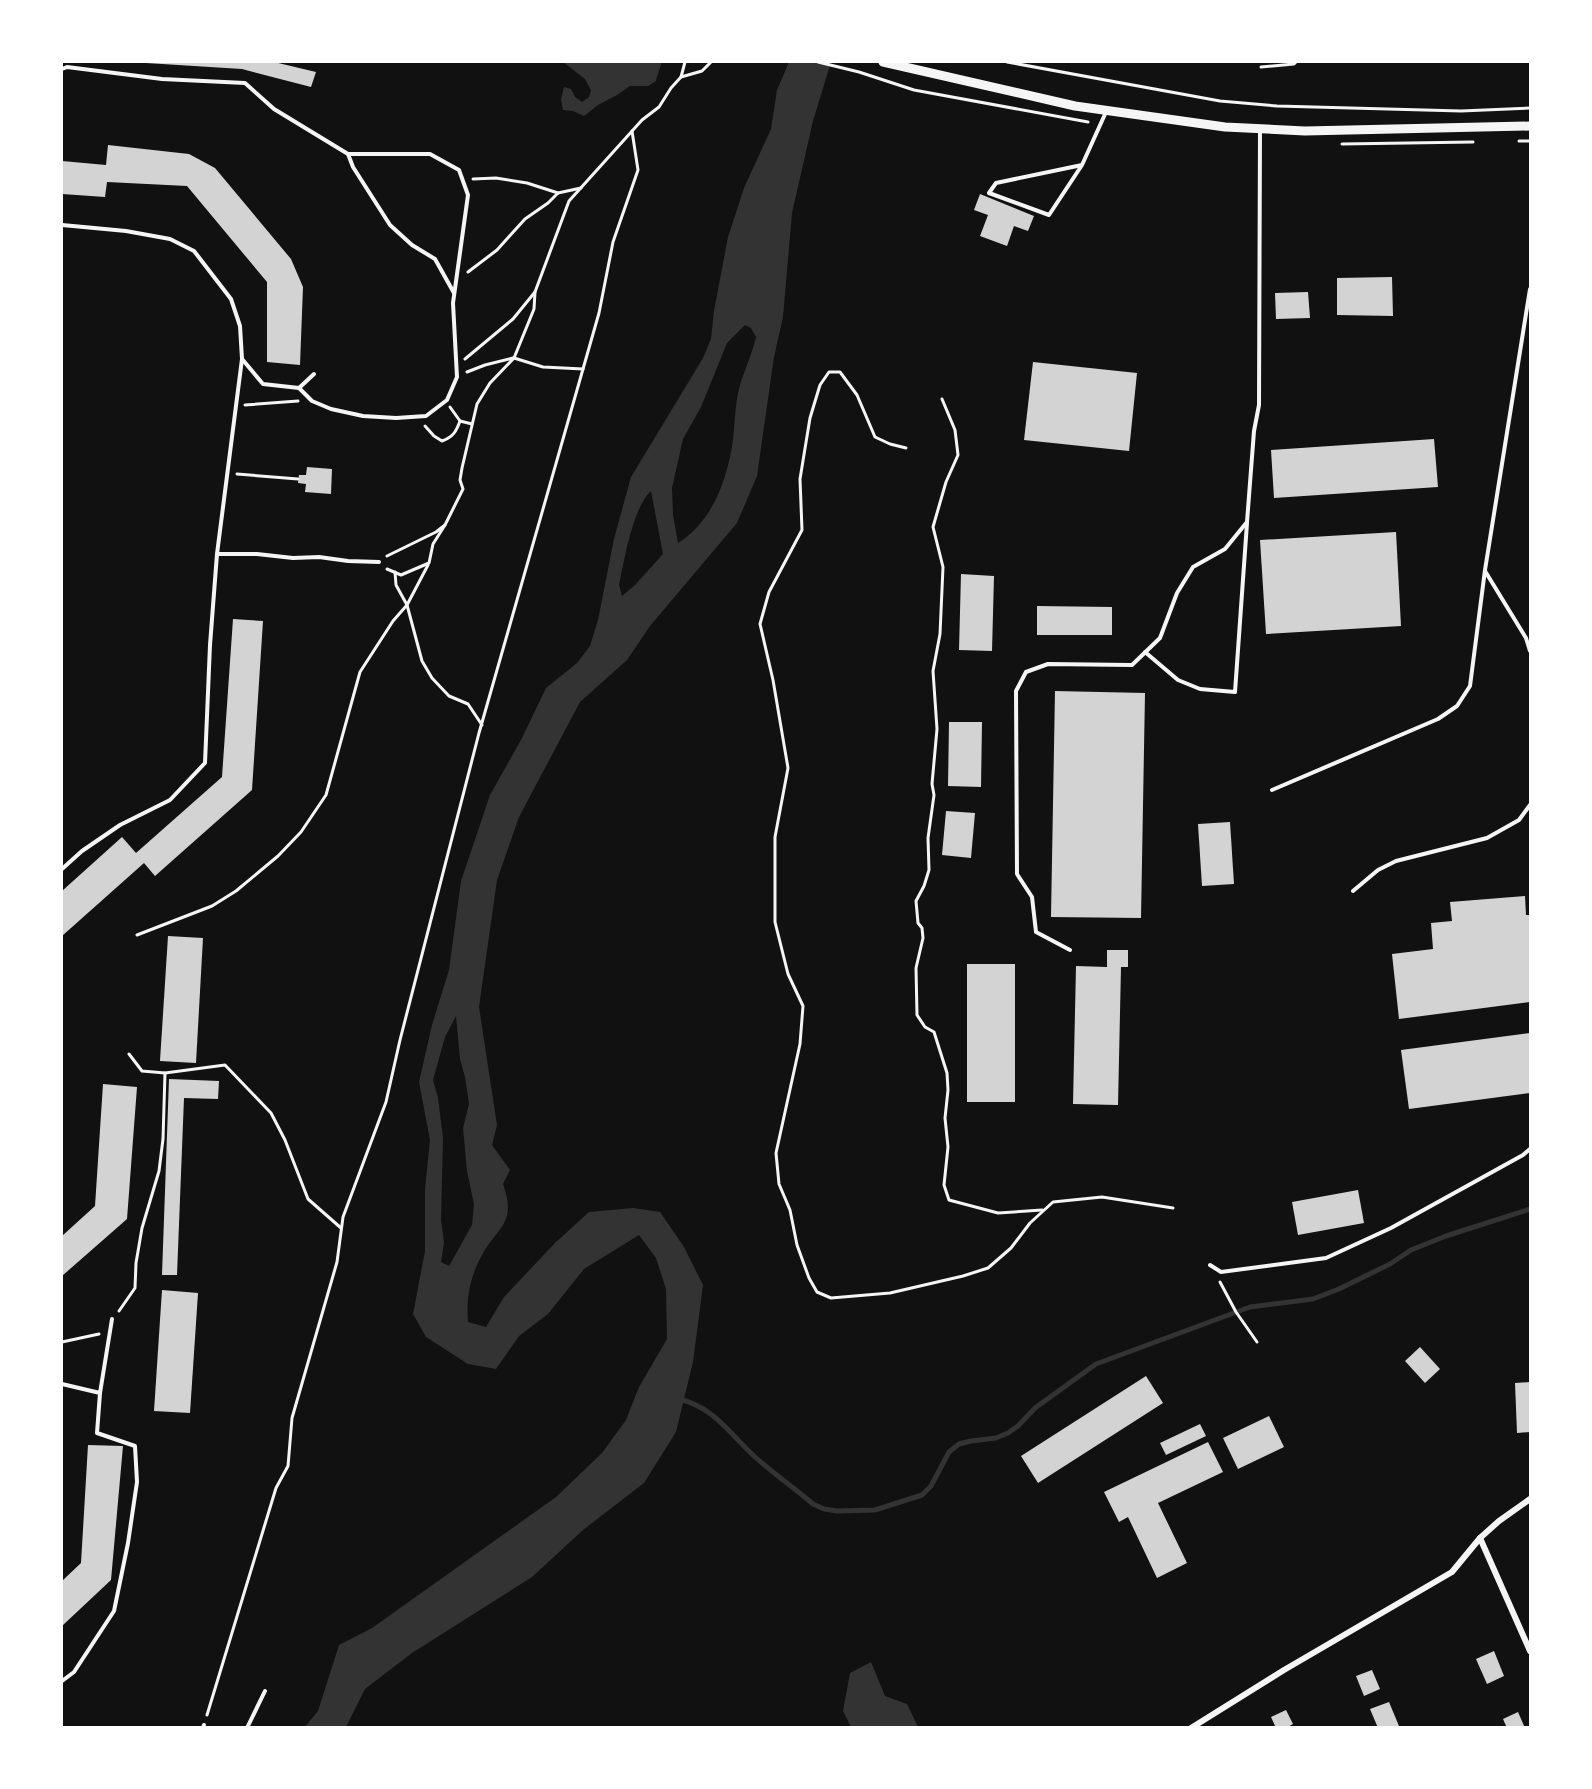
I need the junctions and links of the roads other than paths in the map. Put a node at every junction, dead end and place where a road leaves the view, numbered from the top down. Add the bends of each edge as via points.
1 (883, 62) edge
2 (62, 69) edge
3 (1106, 111) junction
4 (1530, 126) edge
5 (1260, 129) junction
6 (348, 154) junction
7 (1082, 165) junction
8 (62, 225) edge
9 (1530, 289) edge
10 (454, 294) junction
11 (242, 359) junction
12 (314, 374) dead end
13 (299, 388) junction
14 (1247, 522) junction
15 (217, 554) junction
16 (380, 562) road end
17 (1485, 570) junction
18 (1530, 651) edge
19 (1145, 652) junction
20 (1272, 790) dead end
21 (1530, 805) edge
22 (62, 869) edge
23 (1353, 891) dead end
24 (1070, 950) dead end
25 (1530, 1149) edge
26 (1210, 1265) road end
27 (112, 1319) road end
28 (62, 1384) edge
29 (100, 1393) junction
30 (1530, 1500) edge
31 (1480, 1538) junction
32 (1530, 1651) edge
33 (62, 1681) edge
34 (265, 1691) dead end
35 (248, 1728) edge
36 (1191, 1728) edge

1 - 3 street
2 - 6 lane via 246,83 274,109
3 - 5 street
3 - 7 lane
4 - 5 street
5 - 14 lane via 1259,405
6 - 10 lane via 390,225 435,259
6 - 10 lane via 430,154 459,170 468,195
7 - 7 lane via 996,183 989,193 1049,215
8 - 11 lane via 170,239 194,251 231,299 240,326
9 - 17 lane
10 - 13 lane via 457,377 447,400 426,416 363,416 312,401
11 - 13 lane via 263,384
11 - 15 lane
12 - 13 lane
14 - 19 lane via 1225,549 1193,567 1177,593 1160,638
14 - 19 lane via 1235,692 1200,688 1178,680
15 - 16 lane
15 - 22 lane via 206,763 170,800 120,825
17 - 18 lane
17 - 20 lane via 1470,686 1457,706 1438,719
19 - 24 lane via 1132,665 1048,664 1026,672 1016,691 1017,874 1032,897 1036,932
21 - 23 lane via 1519,820 1487,838 1396,861
25 - 26 lane via 1476,1183 1326,1258 1221,1272
27 - 29 lane
28 - 29 lane
29 - 33 lane via 97,1433 135,1446 135,1492 114,1611 75,1672
30 - 31 street
31 - 32 street
31 - 36 street via 1452,1572
34 - 35 lane

